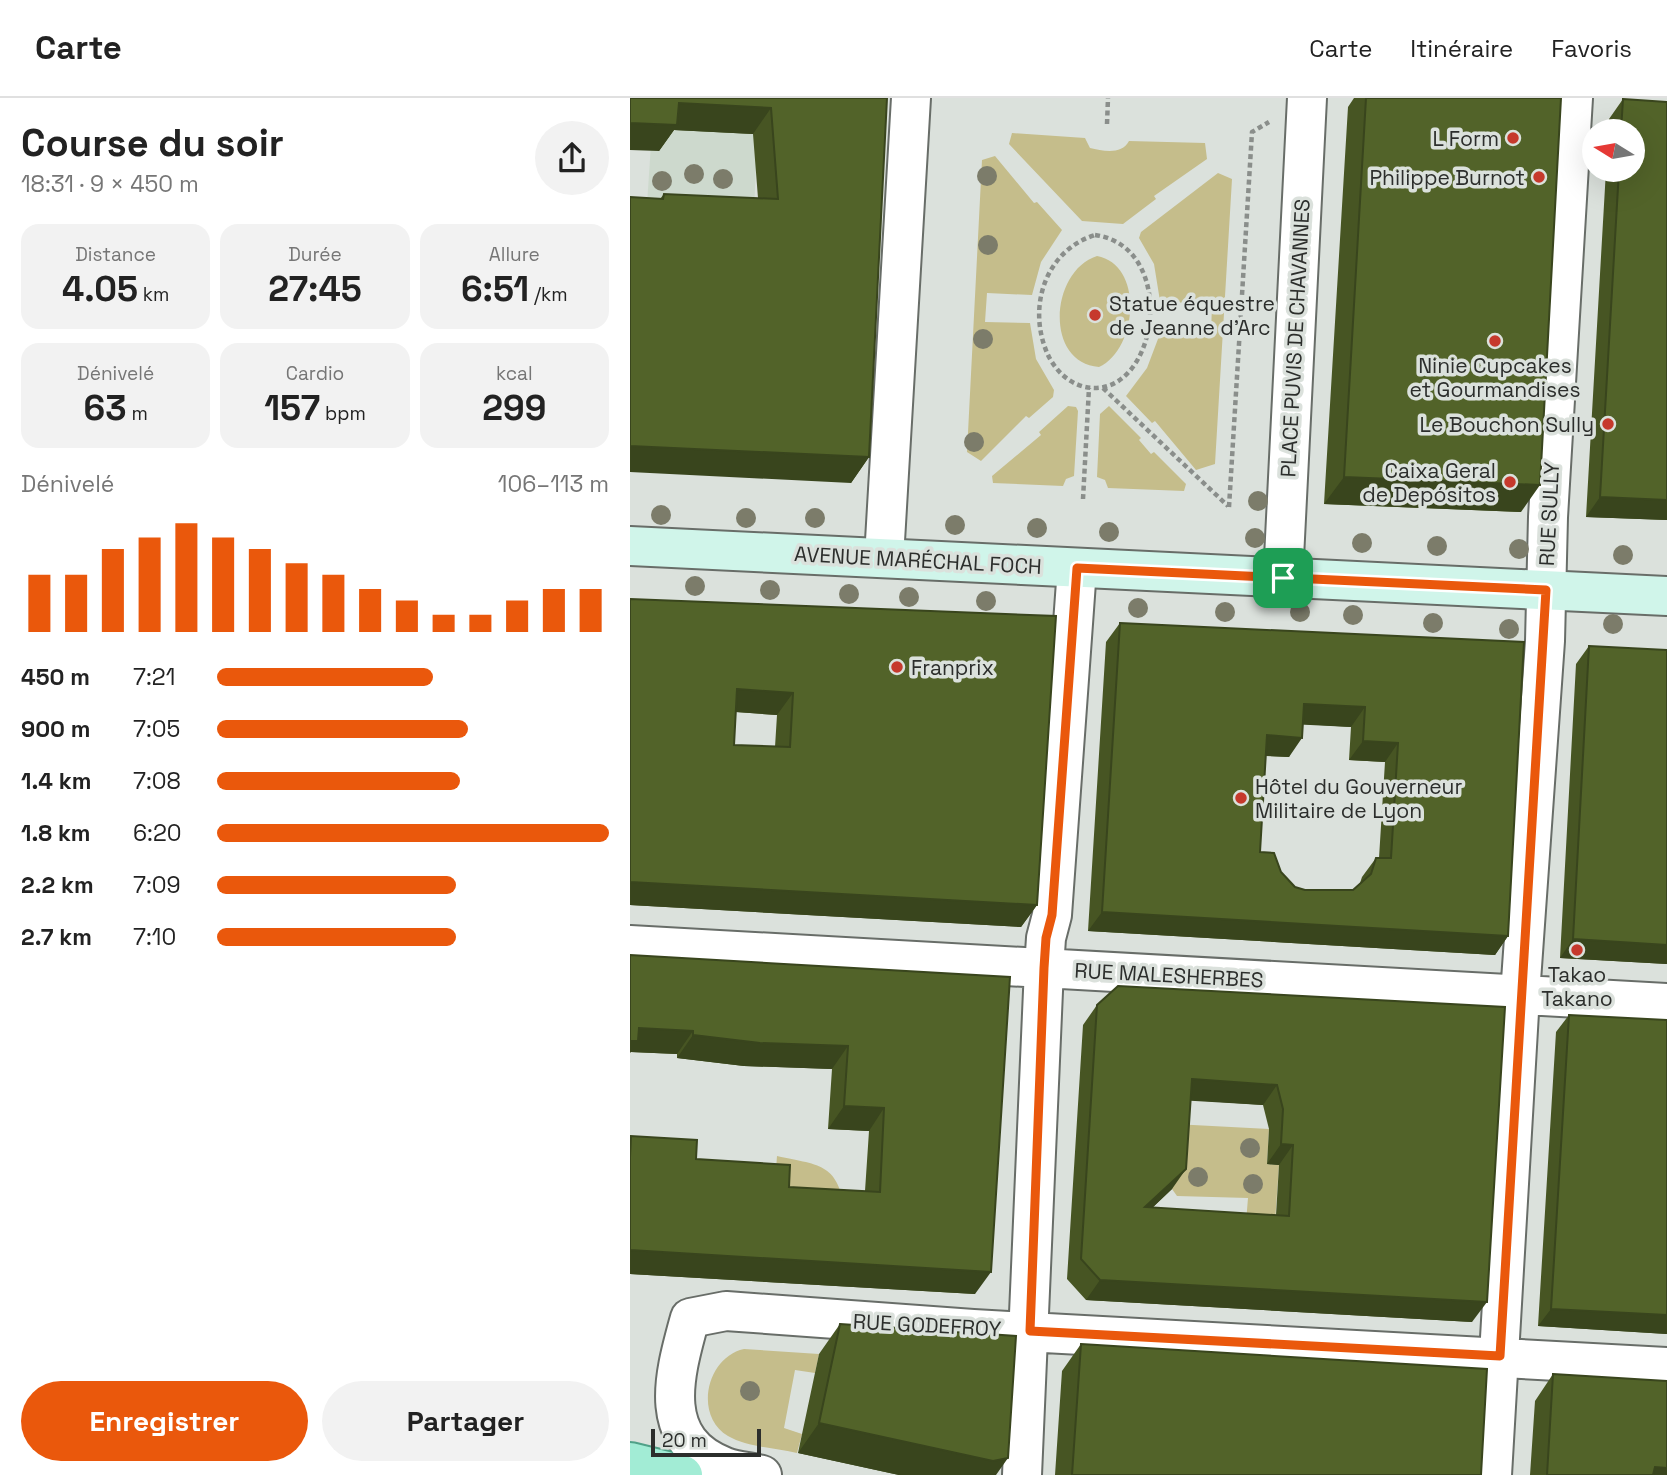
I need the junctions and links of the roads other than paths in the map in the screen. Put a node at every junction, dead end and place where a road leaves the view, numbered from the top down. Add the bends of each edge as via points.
1 (911, 98) edge
2 (1307, 98) edge
3 (1573, 98) edge
4 (630, 546) edge
5 (884, 558) junction
6 (1077, 568) junction
7 (1283, 578) junction
8 (1546, 590) junction
9 (1667, 596) edge
10 (630, 944) edge
11 (1044, 968) junction
12 (1520, 995) junction
13 (1667, 1003) edge
14 (1030, 1331) junction
15 (1500, 1356) junction
16 (1667, 1367) edge
17 (630, 1462) edge
18 (682, 1475) edge
19 (762, 1475) edge
20 (1022, 1475) edge
21 (1492, 1475) edge

1 - 5 street
2 - 7 street, PLACE PUVIS DE CHAVANNES
3 - 8 street, RUE SULLY
4 - 5 main road, AVENUE MARÉCHAL FOCH
5 - 6 main road, AVENUE MARÉCHAL FOCH
6 - 7 main road, AVENUE MARÉCHAL FOCH
6 - 11 street via 1052,915
7 - 8 main road, AVENUE MARÉCHAL FOCH
8 - 9 main road, AVENUE MARÉCHAL FOCH
8 - 12 street, RUE SULLY
10 - 11 street, RUE MALESHERBES
11 - 12 street, RUE MALESHERBES
11 - 14 street
12 - 13 street, RUE MALESHERBES
12 - 15 street, RUE SULLY
14 - 15 street, RUE GODEFROY
14 - 19 street, RUE GODEFROY via 726,1311 690,1318 673,1399 681,1431 699,1452 724,1466
14 - 20 street
15 - 16 street, RUE GODEFROY
15 - 21 street, RUE SULLY
17 - 18 main road

